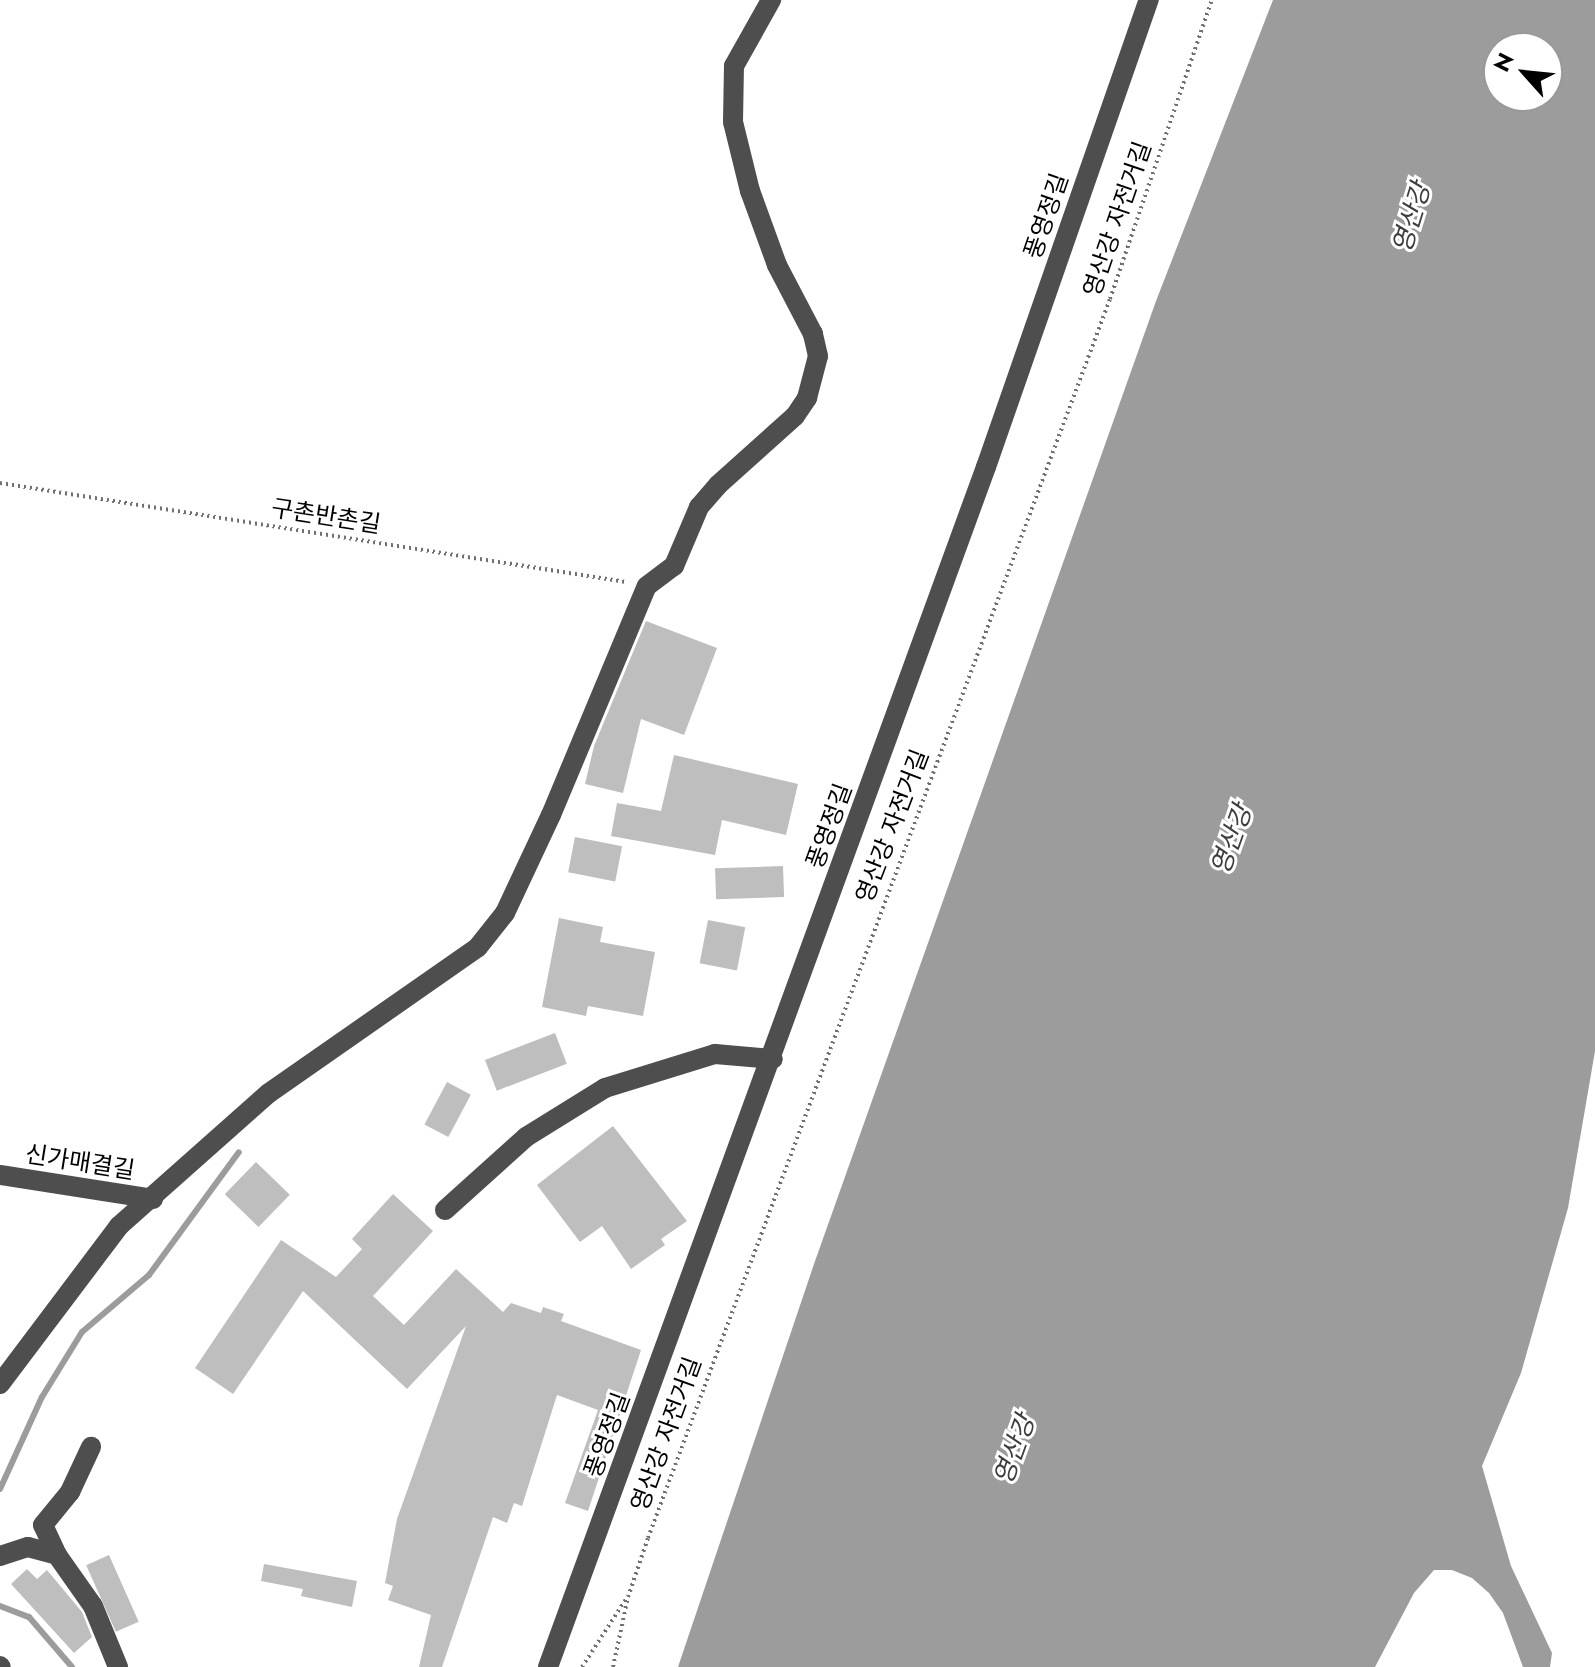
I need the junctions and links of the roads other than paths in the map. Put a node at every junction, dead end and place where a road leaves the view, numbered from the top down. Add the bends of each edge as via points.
1 (771, 0) edge
2 (1149, 0) edge
3 (773, 1059) junction
4 (0, 1175) edge
5 (153, 1199) junction
6 (445, 1210) dead end
7 (0, 1384) edge
8 (91, 1447) dead end
9 (57, 1555) junction
10 (0, 1556) edge
11 (118, 1667) edge
12 (548, 1667) edge

1 - 5 street via 734,66 733,122 750,191 818,356 807,398 795,416 699,507 674,566 647,586 551,815 505,913 487,936 412,996 269,1093
2 - 3 street, 풍영정길
3 - 6 street via 715,1054 605,1088 526,1137
3 - 12 street, 풍영정길
4 - 5 street, 신가매결길
5 - 7 street via 119,1226
8 - 9 street via 70,1492 43,1525
9 - 10 street via 28,1547
9 - 11 street via 93,1606

